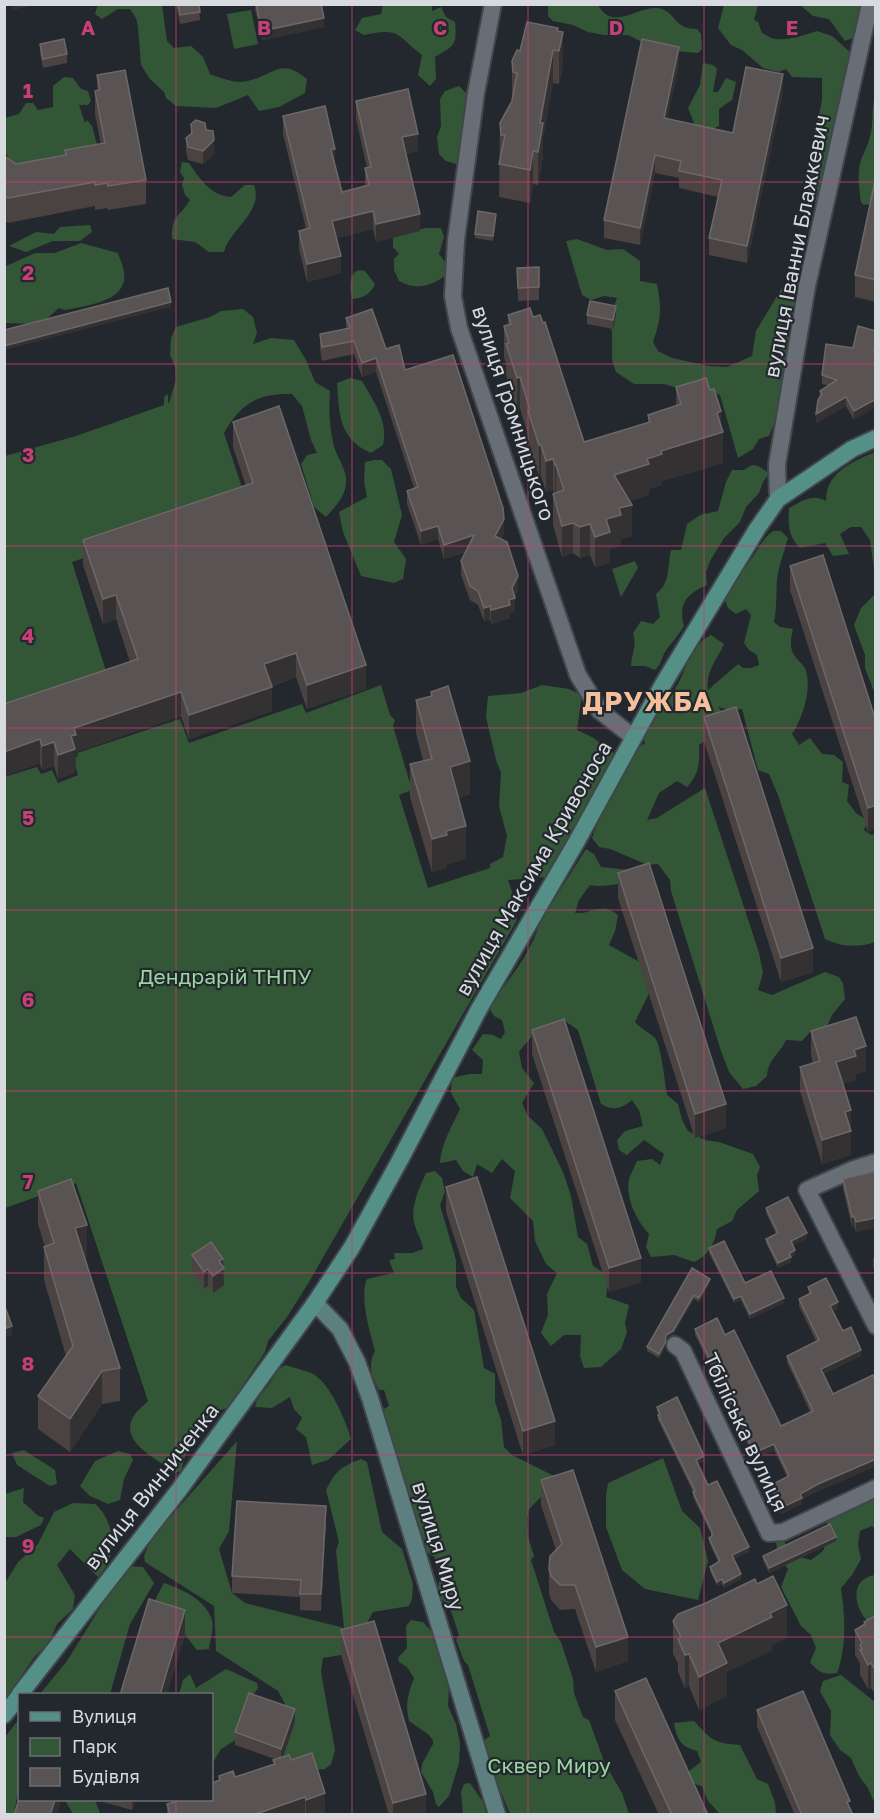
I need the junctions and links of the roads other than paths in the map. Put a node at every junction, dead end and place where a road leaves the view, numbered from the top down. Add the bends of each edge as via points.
1 (493, 4) edge
2 (870, 4) edge
3 (876, 438) edge
4 (778, 499) junction
5 (633, 737) junction
6 (876, 1162) edge
7 (315, 1303) junction
8 (876, 1326) edge
9 (675, 1346) dead end
10 (876, 1488) edge
11 (22, 1693) edge
12 (18, 1698) edge
13 (4, 1715) edge
14 (497, 1815) edge

1 - 5 street, вулиця Громницького via 476,93 456,240 453,296 459,328 578,675 600,711
2 - 4 street, вулиця Іванни Блажкевич via 807,286 777,465
3 - 4 main road, вулиця Максима Кривоноса via 852,449
4 - 5 main road, вулиця Максима Кривоноса
5 - 7 main road, вулиця Максима Кривоноса via 478,1009 374,1208
6 - 8 street via 807,1190
7 - 11 main road, вулиця Винниченка via 179,1490
7 - 14 main road, вулиця Миру via 340,1329 370,1398
9 - 10 street, Тбіліська вулиця via 683,1351 769,1533 783,1532
12 - 13 main road, вулиця Винниченка

